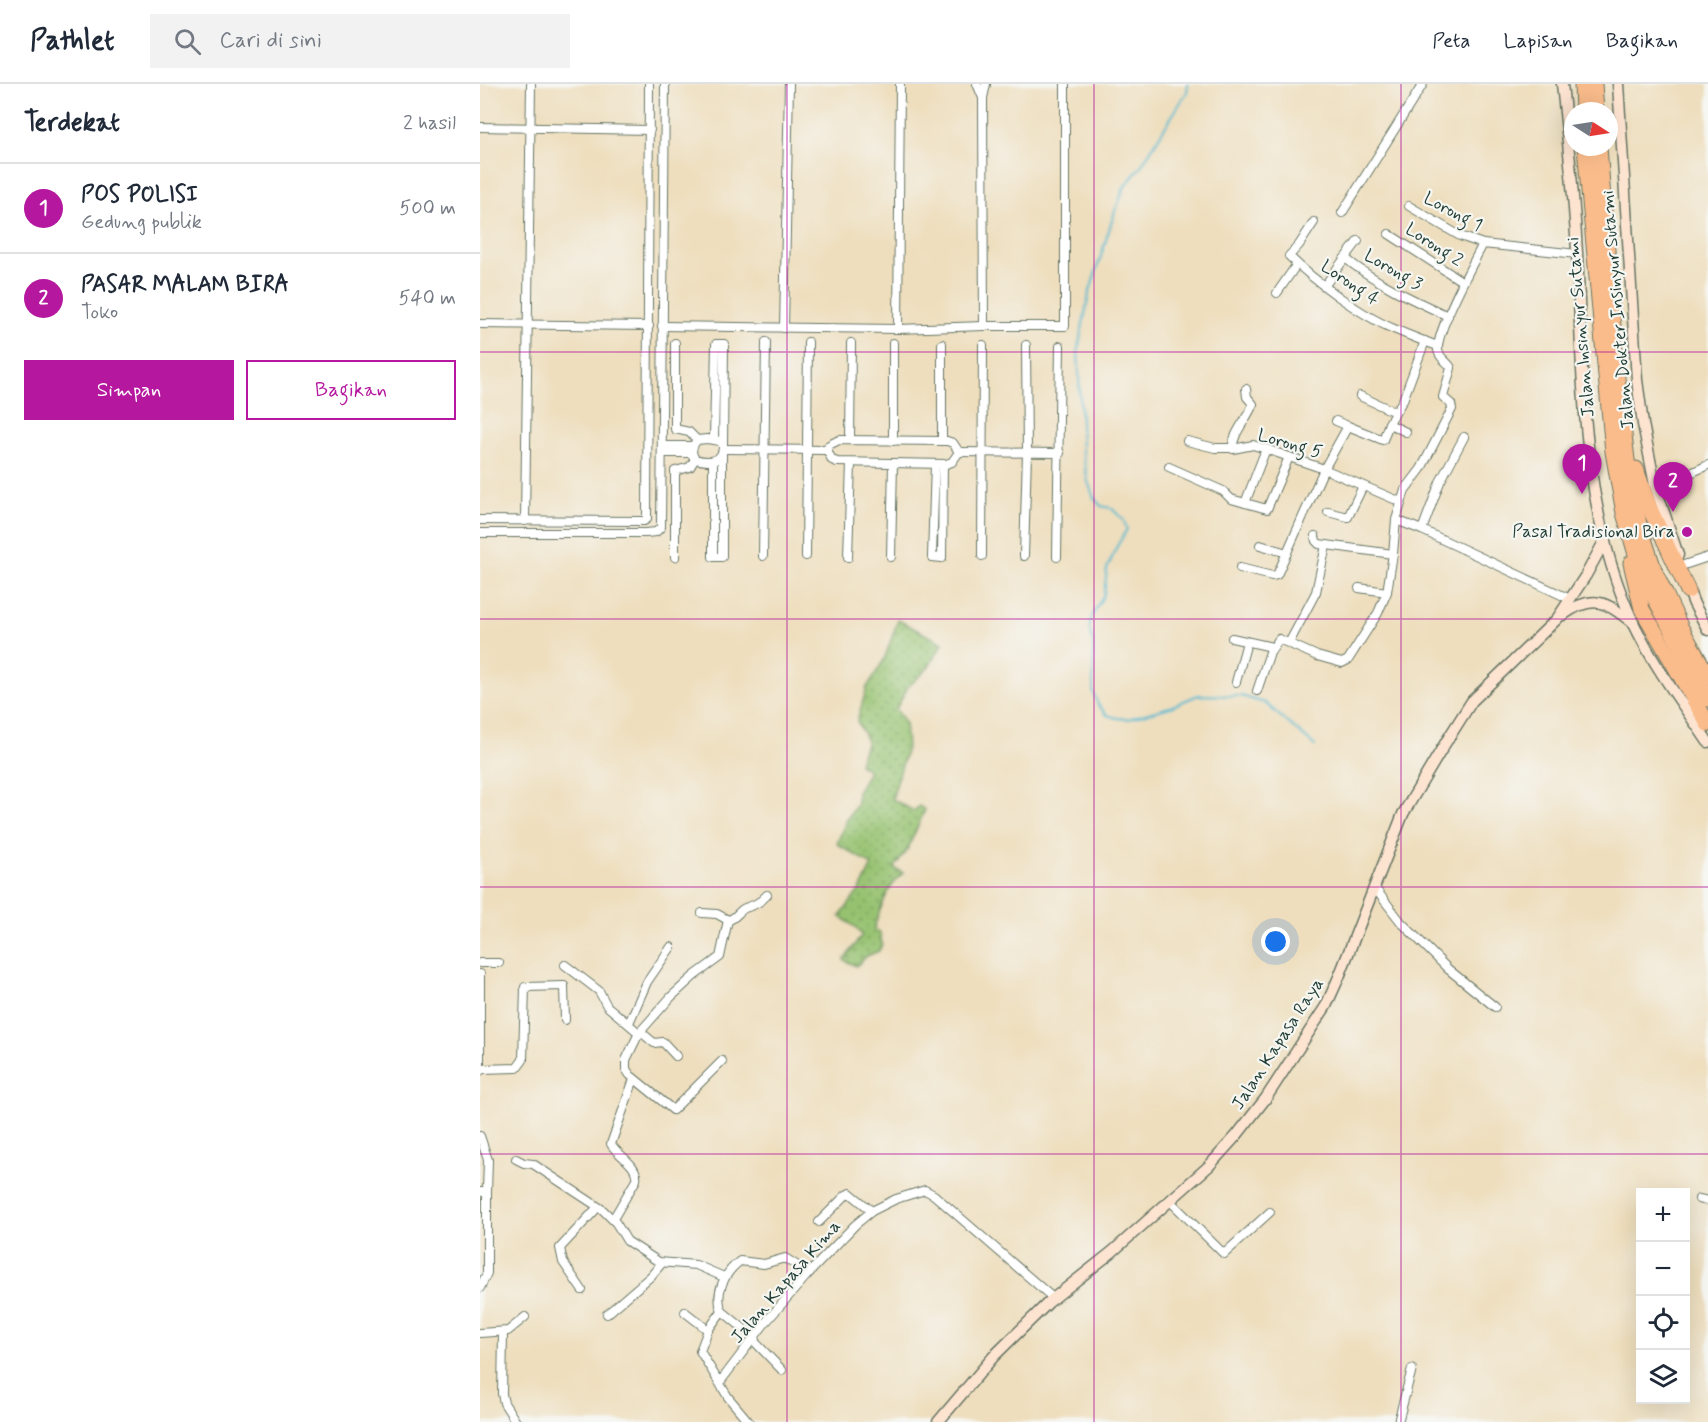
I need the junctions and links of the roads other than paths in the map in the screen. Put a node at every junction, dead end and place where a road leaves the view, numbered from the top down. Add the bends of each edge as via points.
1 (531, 84) edge
2 (649, 84) edge
3 (665, 84) edge
4 (789, 84) edge
5 (900, 84) edge
6 (978, 84) edge
7 (986, 84) edge
8 (1065, 84) edge
9 (1424, 84) edge
10 (1563, 84) edge
11 (1582, 84) edge
12 (1594, 84) edge
13 (1618, 84) edge
14 (983, 98) junction
15 (1583, 102) edge
16 (1595, 102) edge
17 (480, 127) edge
18 (531, 128) junction
19 (650, 130) junction
20 (1586, 156) edge
21 (1600, 156) edge
22 (1409, 206) dead end
23 (1342, 213) dead end
24 (1314, 222) dead end
25 (1389, 234) dead end
26 (1358, 241) dead end
27 (1483, 244) junction
28 (1577, 254) junction
29 (1344, 258) junction
30 (1297, 264) junction
31 (1463, 282) junction
32 (1325, 285) junction
33 (1277, 292) dead end
34 (1448, 316) junction
35 (480, 324) edge
36 (528, 324) junction
37 (649, 326) junction
38 (662, 326) junction
39 (984, 326) junction
40 (784, 328) junction
41 (898, 329) junction
42 (1425, 341) junction
43 (766, 342) dead end
44 (808, 342) dead end
45 (675, 343) dead end
46 (851, 343) dead end
47 (894, 343) dead end
48 (942, 344) dead end
49 (983, 345) dead end
50 (1026, 345) dead end
51 (1060, 346) dead end
52 (1438, 346) junction
53 (1617, 378) junction
54 (1246, 389) dead end
55 (1360, 396) dead end
56 (1395, 412) junction
57 (1336, 421) dead end
58 (1389, 424) junction
59 (1348, 426) junction
60 (1406, 432) dead end
61 (1464, 437) dead end
62 (714, 439) junction
63 (850, 440) junction
64 (893, 441) junction
65 (942, 441) junction
66 (1187, 441) dead end
67 (1232, 448) junction
68 (723, 449) junction
69 (764, 449) junction
70 (1266, 449) junction
71 (662, 450) junction
72 (694, 450) junction
73 (807, 450) junction
74 (827, 450) junction
75 (959, 452) junction
76 (983, 452) junction
77 (1027, 453) junction
78 (1060, 453) junction
79 (1290, 457) junction
80 (713, 461) junction
81 (851, 463) junction
82 (893, 463) junction
83 (939, 464) junction
84 (1708, 465) edge
85 (1169, 467) dead end
86 (1324, 469) junction
87 (1655, 485) junction
88 (1363, 486) junction
89 (1401, 502) junction
90 (1245, 503) junction
91 (1328, 513) dead end
92 (1624, 513) junction
93 (480, 520) edge
94 (646, 520) junction
95 (1396, 520) junction
96 (525, 521) junction
97 (660, 529) junction
98 (1422, 530) junction
99 (480, 533) edge
100 (1315, 536) dead end
101 (1605, 540) junction
102 (1326, 544) junction
103 (1260, 545) dead end
104 (1287, 553) junction
105 (1393, 554) junction
106 (763, 556) dead end
107 (806, 556) dead end
108 (982, 556) dead end
109 (1024, 556) dead end
110 (675, 557) dead end
111 (849, 557) dead end
112 (891, 557) dead end
113 (1057, 557) dead end
114 (1708, 557) edge
115 (1681, 566) junction
116 (1240, 568) dead end
117 (1359, 588) dead end
118 (1688, 591) junction
119 (1387, 592) junction
120 (1570, 599) junction
121 (1557, 619) junction
122 (1634, 623) junction
123 (1708, 630) edge
124 (1232, 638) dead end
125 (1247, 642) junction
126 (1289, 643) junction
127 (1272, 647) junction
128 (1708, 676) edge
129 (1236, 682) dead end
130 (1257, 691) dead end
131 (1708, 699) edge
132 (1708, 724) edge
133 (1708, 742) edge
134 (1374, 887) junction
135 (767, 895) dead end
136 (702, 913) dead end
137 (728, 920) junction
138 (670, 947) dead end
139 (480, 963) edge
140 (499, 963) dead end
141 (565, 965) dead end
142 (480, 974) edge
143 (1495, 1007) dead end
144 (565, 1020) dead end
145 (629, 1023) junction
146 (640, 1033) junction
147 (676, 1056) dead end
148 (722, 1061) dead end
149 (481, 1070) edge
150 (634, 1079) junction
151 (480, 1136) edge
152 (516, 1159) dead end
153 (483, 1192) edge
154 (1170, 1201) junction
155 (598, 1207) junction
156 (872, 1211) junction
157 (1270, 1212) dead end
158 (613, 1219) junction
159 (819, 1222) dead end
160 (662, 1263) junction
161 (809, 1273) junction
162 (725, 1275) junction
163 (480, 1288) edge
164 (582, 1290) dead end
165 (1053, 1298) junction
166 (722, 1311) junction
167 (685, 1312) dead end
168 (606, 1314) dead end
169 (525, 1317) dead end
170 (708, 1330) junction
171 (480, 1333) edge
172 (503, 1333) junction
173 (754, 1339) junction
174 (1412, 1369) dead end
175 (782, 1370) dead end
176 (720, 1382) junction
177 (516, 1422) edge
178 (749, 1422) edge
179 (938, 1422) edge
180 (1398, 1422) edge

1 - 18 street
2 - 19 street
3 - 38 street
4 - 40 street
5 - 41 street
6 - 14 street
7 - 14 street
8 - 39 street via 1065,326
9 - 23 street
10 - 28 street
11 - 15 highway
12 - 16 highway
13 - 87 street, Jalan Dokter Insinyur Sutami via 1637,380
14 - 39 street
17 - 18 street
18 - 19 street
18 - 36 street
19 - 37 street
20 - 92 highway, Jalan Insinyur Sutami via 1613,452
21 - 53 highway, Jalan Insinyur Sutami
22 - 27 street, Lorong 1 via 1460,236
24 - 30 street, Lorong 4 via 1286,258
25 - 31 street, Lorong 2
26 - 29 street, Lorong 3
27 - 28 street, Lorong 1
27 - 31 street
28 - 101 street via 1590,459
29 - 32 street
29 - 34 street, Lorong 3 via 1413,300
30 - 32 street, Lorong 4
30 - 33 street
31 - 34 street
32 - 42 street, Lorong 4 via 1390,328
34 - 52 street
35 - 36 street
36 - 37 street
36 - 96 street
37 - 94 street
38 - 40 street
38 - 71 street
39 - 41 street
40 - 41 street
42 - 52 street, Lorong 4
42 - 56 street
43 - 69 street
44 - 73 street
45 - 72 street via 675,429 689,432
46 - 63 street
47 - 64 street
48 - 65 street
49 - 76 street
50 - 77 street
51 - 78 street
52 - 89 street via 1442,359 1451,368 1443,397 1452,409
53 - 118 highway via 1640,486
53 - 128 highway, Jalan Insinyur Sutami via 1628,475 1639,524 1655,573
54 - 67 street, Lorong 5 via 1253,405
55 - 56 street
56 - 58 street
57 - 59 street
58 - 59 street via 1382,441
58 - 60 street
59 - 86 street
61 - 98 street via 1438,487
62 - 68 street via 720,441
62 - 68 street via 716,344 724,344
62 - 72 street
63 - 64 street
63 - 74 street via 834,441
64 - 65 street
65 - 75 street via 953,443
66 - 67 street
67 - 70 street, Lorong 5 via 1253,445
68 - 69 street
68 - 80 street via 719,459
68 - 80 street via 722,556 713,557
69 - 73 street
69 - 106 street
70 - 79 street, Lorong 5
70 - 90 street
71 - 72 street
71 - 97 street
72 - 80 street
72 - 110 street via 690,467 675,471
73 - 74 street
73 - 107 street
74 - 81 street via 832,460
75 - 76 street
75 - 83 street via 952,462
76 - 77 street
76 - 108 street
77 - 78 street
77 - 109 street
78 - 113 street
79 - 86 street, Lorong 5
79 - 90 street via 1268,508
81 - 82 street
81 - 111 street
82 - 83 street
82 - 112 street
83 - 83 street via 942,558 932,557
84 - 87 street
85 - 90 street
86 - 88 street, Lorong 5
86 - 104 street
87 - 115 street, Jalan Dokter Insinyur Sutami
88 - 89 street, Lorong 5
88 - 91 street via 1348,517
89 - 95 street
92 - 131 highway, Jalan Insinyur Sutami via 1641,572
92 - 132 highway via 1633,578 1642,609
93 - 96 street
94 - 96 street
94 - 97 street
95 - 98 street
95 - 105 street
97 - 99 street via 637,533
98 - 120 street
100 - 102 street via 1317,542
101 - 120 street, Jalan Kapasa Raya
101 - 122 street
102 - 105 street
102 - 126 street via 1317,592
103 - 104 street
104 - 116 street via 1275,577
105 - 119 street
114 - 115 street
115 - 118 street, Jalan Dokter Insinyur Sutami
117 - 119 street
118 - 123 street, Jalan Dokter Insinyur Sutami
119 - 126 street via 1346,662 1326,659
120 - 121 street, Jalan Kapasa Raya
121 - 122 street, Jalan Kapasa Raya via 1592,601 1603,602
121 - 134 street, Jalan Kapasa Raya via 1463,714 1403,814
122 - 133 street via 1662,674
124 - 125 street
125 - 127 street
125 - 129 street
126 - 127 street via 1280,638
127 - 130 street
134 - 143 street via 1401,922 1448,969
134 - 154 street, Jalan Kapasa Raya via 1340,977 1320,1015 1237,1136
135 - 137 street
136 - 137 street
137 - 146 street via 720,957 671,997
138 - 145 street via 647,982
139 - 140 street
141 - 145 street via 600,991 607,1006
142 - 149 street
144 - 149 street via 564,986 525,987 521,1064 517,1068
145 - 146 street
146 - 147 street via 654,1043 663,1042
146 - 150 street via 626,1059 626,1069
148 - 150 street via 674,1110
150 - 158 street via 611,1144 637,1175
151 - 153 street via 488,1160
152 - 155 street via 533,1164
153 - 163 street via 487,1273
154 - 157 street via 1224,1254
154 - 165 street, Jalan Kapasa Raya
155 - 158 street
155 - 164 street via 560,1248 563,1262
156 - 159 street via 850,1193
156 - 161 street, Jalan Kapasa Kima
156 - 165 street, Jalan Kapasa Kima via 916,1192 929,1192
158 - 160 street via 627,1241
160 - 162 street via 696,1265
160 - 168 street
161 - 162 street via 781,1257 764,1263 740,1261
161 - 173 street, Jalan Kapasa Kima
162 - 166 street via 719,1300
165 - 179 street, Jalan Kapasa Raya via 994,1356
166 - 170 street
166 - 173 street
167 - 170 street
169 - 172 street
170 - 176 street via 700,1351
171 - 172 street
172 - 177 street via 502,1394
173 - 175 street
173 - 176 street, Jalan Kapasa Kima
174 - 180 street
176 - 178 street

